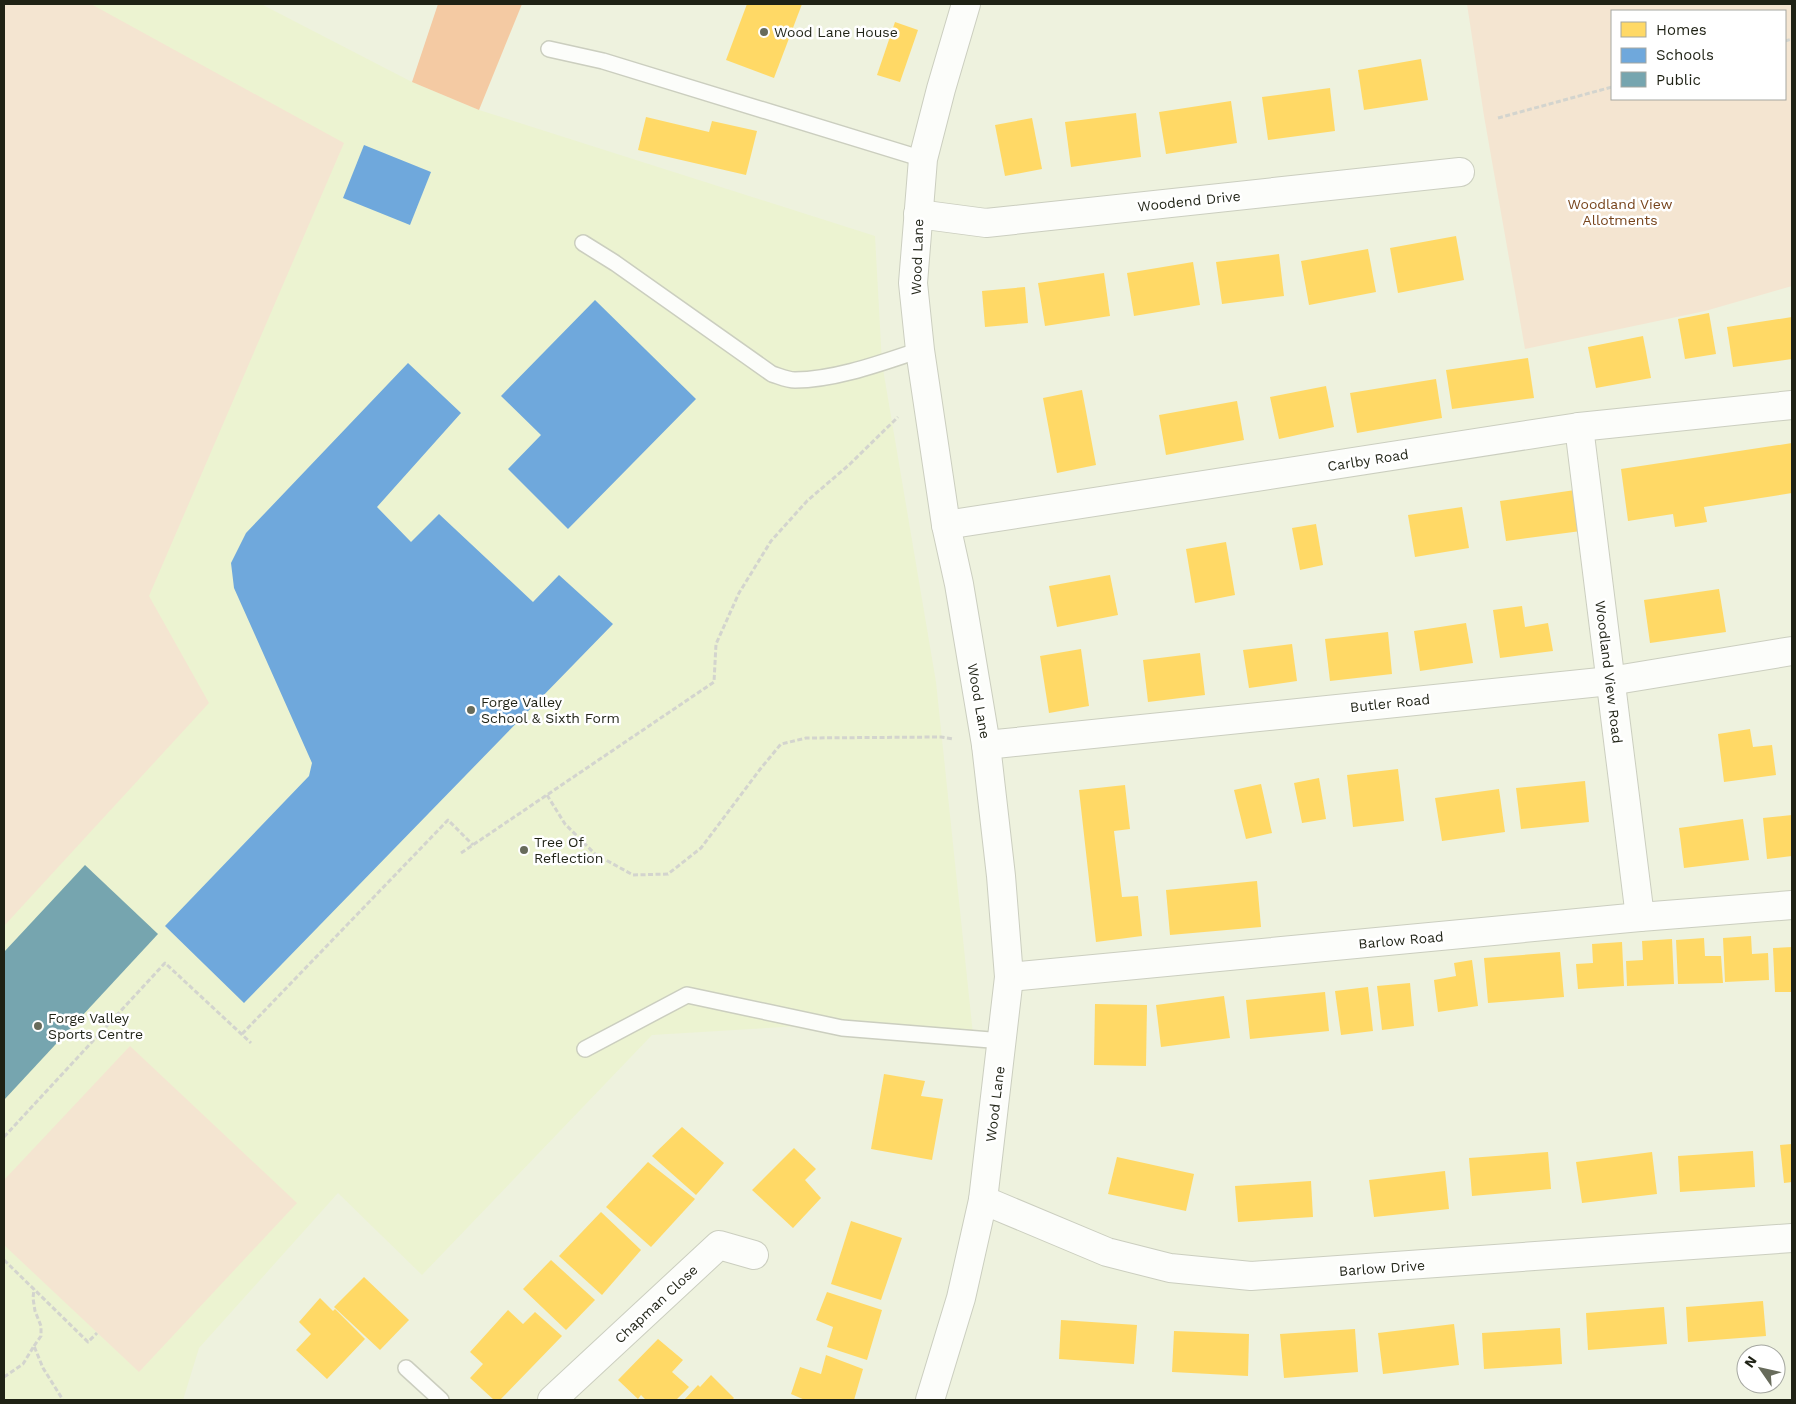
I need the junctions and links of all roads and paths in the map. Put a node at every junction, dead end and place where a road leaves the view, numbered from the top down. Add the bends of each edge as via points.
1 (966, 4) edge
2 (549, 49) dead end
3 (1611, 87) edge
4 (1498, 118) dead end
5 (923, 159) junction
6 (1460, 172) dead end
7 (918, 214) junction
8 (583, 243) dead end
9 (920, 350) junction
10 (926, 394) junction
11 (1792, 405) edge
12 (1580, 427) junction
13 (946, 525) junction
14 (1792, 651) edge
15 (1610, 681) junction
16 (986, 745) junction
17 (547, 795) junction
18 (473, 844) junction
19 (461, 853) dead end
20 (1792, 905) edge
21 (1640, 917) junction
22 (1009, 978) junction
23 (242, 1034) junction
24 (1003, 1041) junction
25 (251, 1043) dead end
26 (585, 1049) dead end
27 (4, 1137) edge
28 (983, 1200) junction
29 (1792, 1238) edge
30 (754, 1255) dead end
31 (4, 1260) edge
32 (34, 1289) junction
33 (97, 1333) dead end
34 (34, 1346) junction
35 (406, 1368) dead end
36 (4, 1378) edge
37 (566, 1396) edge
38 (62, 1400) edge
39 (441, 1400) edge
40 (930, 1400) edge

1 - 5 street, Wood Lane
2 - 5 lane via 603,61
3 - 4 path
5 - 7 street, Wood Lane
6 - 7 street, Woodend Drive via 986,223
7 - 9 street, Wood Lane via 913,283
8 - 9 lane via 772,374 792,380 827,376
9 - 10 street, Wood Lane
10 - 13 street, Wood Lane
10 - 17 path via 807,501 771,541 739,593 716,644 714,682
11 - 12 street, Carlby Road
12 - 13 street, Carlby Road
12 - 15 street, Woodland View Road
13 - 16 street, Wood Lane
14 - 15 street, Butler Road
15 - 16 street, Butler Road
15 - 21 street, Woodland View Road
16 - 17 path via 942,737 806,738 781,744 700,848 668,874 633,876 595,854 565,824
16 - 22 street, Wood Lane
17 - 18 path
18 - 19 path
18 - 23 path via 448,820
20 - 21 street, Barlow Road
21 - 22 street, Barlow Road
22 - 24 street, Wood Lane
23 - 25 path
23 - 27 path via 164,962
24 - 26 lane via 842,1028 687,995
24 - 28 street, Wood Lane
28 - 29 street, Barlow Drive via 1108,1252 1170,1268 1251,1276
28 - 40 street, Wood Lane via 961,1298
30 - 37 street, Chapman Close via 719,1245
31 - 32 path
32 - 33 path via 88,1342
32 - 34 path via 32,1298 41,1336
34 - 36 path via 23,1364
34 - 38 path
35 - 39 lane

